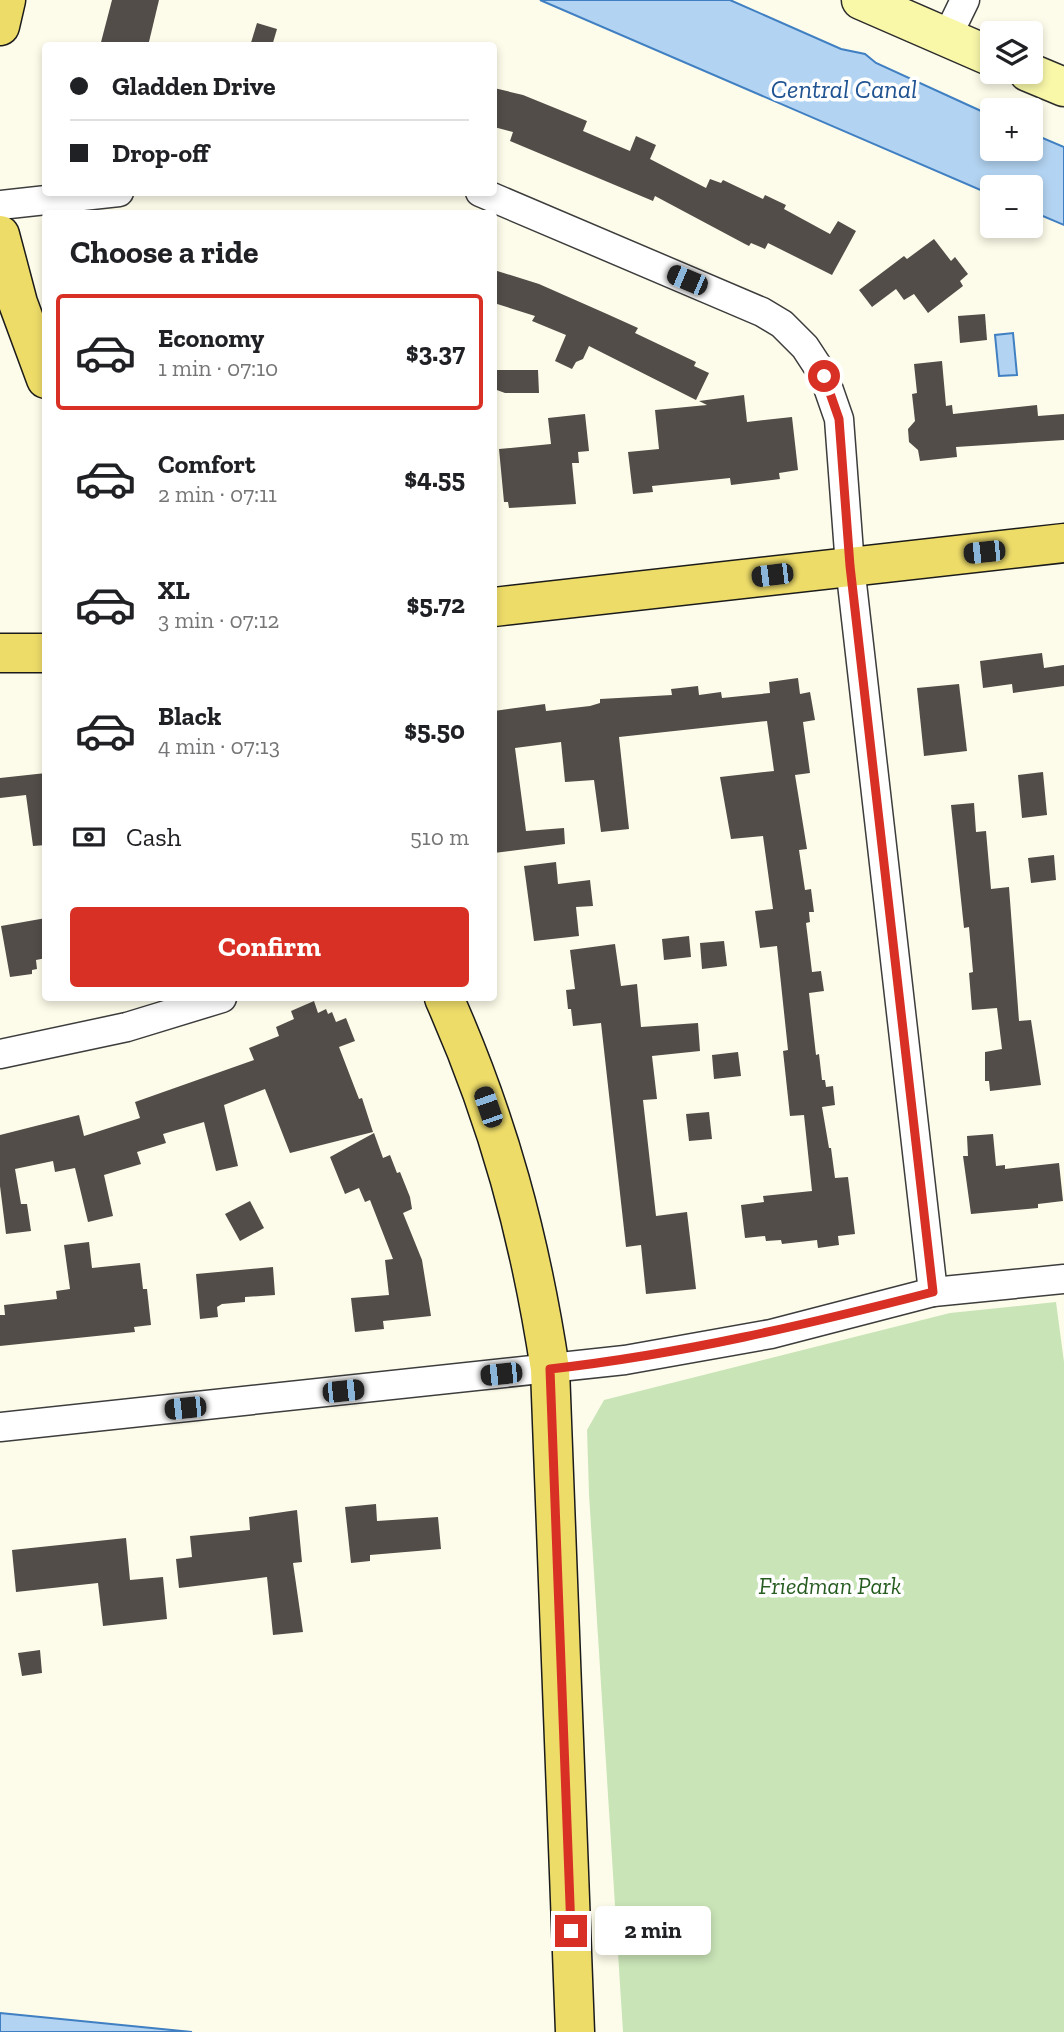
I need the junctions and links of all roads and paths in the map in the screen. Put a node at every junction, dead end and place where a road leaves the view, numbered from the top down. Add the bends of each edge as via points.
1 (6, 0) edge
2 (861, 0) edge
3 (965, 0) edge
4 (0, 26) edge
5 (947, 37) junction
6 (980, 52) edge
7 (1043, 78) edge
8 (1064, 87) edge
9 (82, 196) edge
10 (489, 196) edge
11 (0, 205) edge
12 (0, 235) edge
13 (42, 368) edge
14 (1064, 543) edge
15 (850, 566) junction
16 (497, 607) edge
17 (0, 653) edge
18 (42, 653) edge
19 (212, 1001) edge
20 (445, 1001) edge
21 (0, 1054) edge
22 (1064, 1279) edge
23 (933, 1292) junction
24 (550, 1369) junction
25 (0, 1427) edge
26 (575, 2032) edge

1 - 4 main road
2 - 5 main road
3 - 5 street
5 - 6 main road
7 - 8 main road
9 - 11 street
10 - 15 street via 762,312 797,339 824,376 839,419
12 - 13 main road
14 - 15 main road
15 - 16 main road
15 - 23 street
17 - 18 main road
19 - 21 street via 127,1027
20 - 24 main road via 511,1175 533,1264
22 - 23 street
23 - 24 street via 735,1342
24 - 25 street
24 - 26 main road

